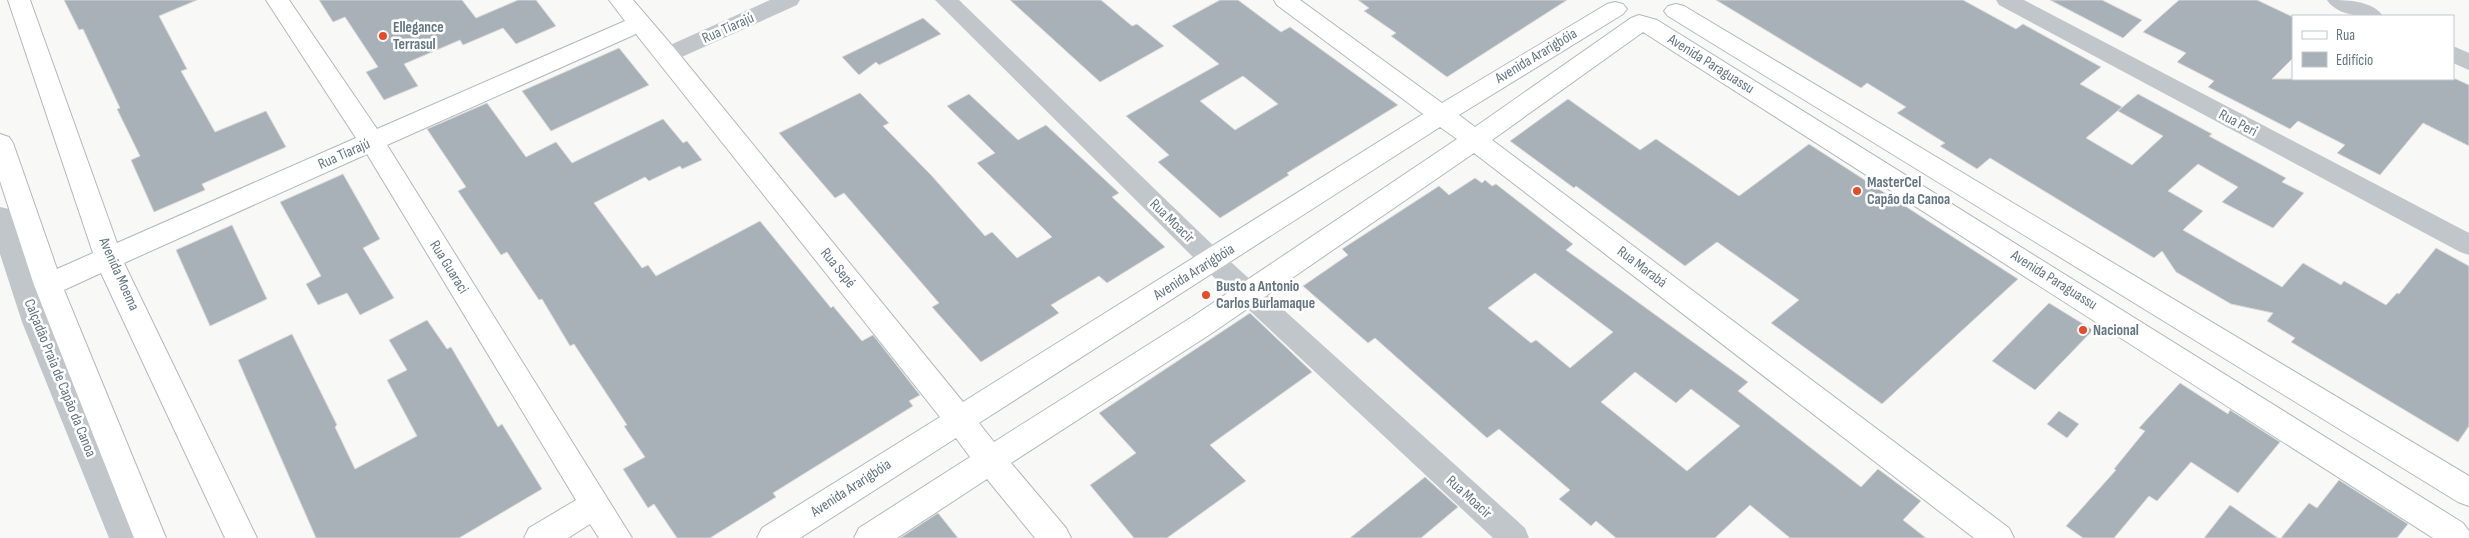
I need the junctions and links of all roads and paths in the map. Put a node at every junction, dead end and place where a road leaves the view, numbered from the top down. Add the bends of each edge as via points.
1 (19, 0) edge
2 (277, 0) edge
3 (620, 0) edge
4 (789, 0) edge
5 (946, 0) edge
6 (1285, 0) edge
7 (2007, 0) edge
8 (2338, 0) edge
9 (1614, 4) edge
10 (1676, 4) edge
11 (2370, 15) edge
12 (640, 23) junction
13 (1644, 24) junction
14 (2454, 54) edge
15 (667, 55) junction
16 (2469, 62) edge
17 (1441, 115) junction
18 (1475, 140) junction
19 (372, 142) junction
20 (0, 143) edge
21 (0, 216) edge
22 (2469, 245) edge
23 (110, 260) junction
24 (1212, 261) junction
25 (48, 285) junction
26 (1249, 295) junction
27 (959, 419) junction
28 (989, 459) junction
29 (2469, 492) edge
30 (2469, 499) edge
31 (595, 505) junction
32 (2452, 536) edge
33 (124, 538) edge
34 (150, 538) edge
35 (241, 538) edge
36 (540, 538) edge
37 (616, 538) edge
38 (773, 538) edge
39 (870, 538) edge
40 (1055, 538) edge
41 (1514, 538) edge
42 (1998, 538) edge

1 - 23 street, Avenida Moema
2 - 19 street, Rua Guaraci
3 - 12 street, Rua Sepé
4 - 15 street, Rua Tiarajú
5 - 24 street, Rua Moacir
6 - 17 street, Rua Marabá
7 - 22 street, Rua Peri
8 - 11 street
9 - 13 street, Avenida Paraguassu via 1621,15
9 - 17 street, Avenida Ararigbóia
10 - 13 street, Avenida Ararigbóia via 1667,21
10 - 29 street, Avenida Paraguassu
12 - 15 street, Rua Sepé
12 - 19 street, Rua Tiarajú
13 - 18 street, Avenida Ararigbóia
13 - 32 street, Avenida Paraguassu
14 - 16 street
15 - 27 street, Rua Sepé
17 - 18 street, Rua Marabá
17 - 24 street, Avenida Ararigbóia
18 - 26 street, Avenida Ararigbóia
18 - 42 street, Rua Marabá
19 - 23 street, Rua Tiarajú
19 - 31 street, Rua Guaraci
20 - 25 street
21 - 33 street, Calçadão Praia de Capão da Canoa via 36,322
23 - 25 street, Rua Tiarajú
23 - 35 street, Avenida Moema
24 - 26 street, Rua Moacir
24 - 27 street, Avenida Ararigbóia
25 - 34 street
26 - 28 street, Avenida Ararigbóia
26 - 41 street, Rua Moacir
27 - 28 street, Rua Sepé
27 - 38 street, Avenida Ararigbóia
28 - 39 street, Avenida Ararigbóia
28 - 40 street, Rua Sepé
30 - 32 street via 2451,506 2447,518
31 - 36 street
31 - 37 street, Rua Guaraci

